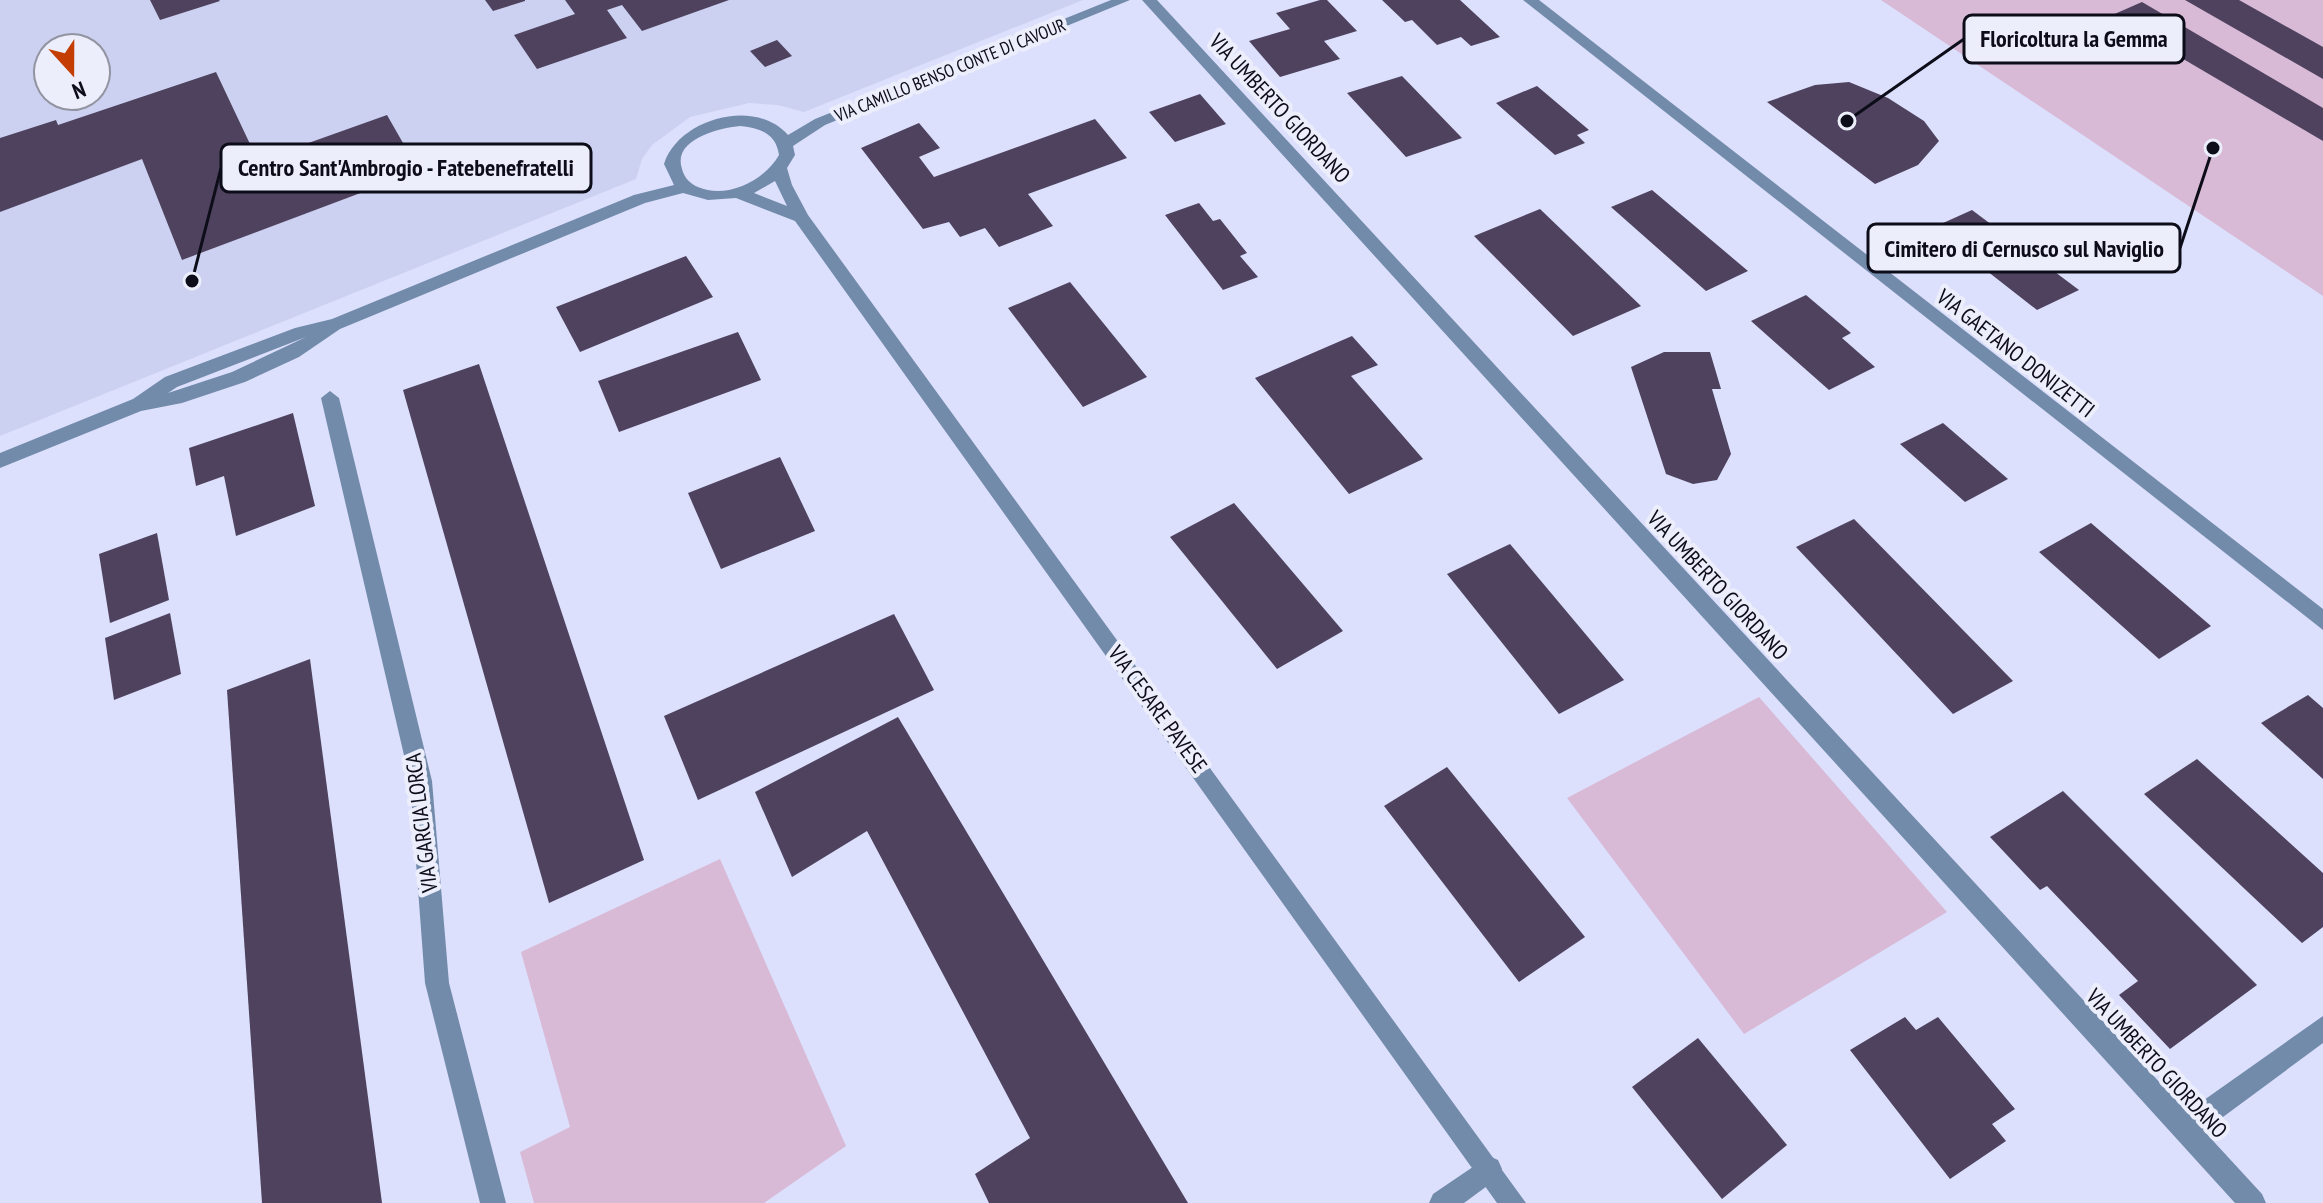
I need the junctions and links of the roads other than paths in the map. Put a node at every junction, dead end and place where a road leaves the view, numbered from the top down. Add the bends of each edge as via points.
1 (1123, 0) edge
2 (1149, 0) edge
3 (1530, 0) edge
4 (820, 122) junction
5 (770, 127) junction
6 (785, 144) junction
7 (672, 167) junction
8 (780, 169) junction
9 (685, 187) junction
10 (739, 193) junction
11 (640, 199) junction
12 (801, 217) junction
13 (330, 398) dead end
14 (0, 461) edge
15 (2323, 621) edge
16 (2323, 1028) edge
17 (2185, 1129) junction
18 (1489, 1169) junction
19 (493, 1203) edge
20 (1442, 1203) edge
21 (1513, 1203) edge
22 (2253, 1203) edge

1 - 4 street, VIA CAMILLO BENSO CONTE DI CAVOUR
2 - 17 street, VIA UMBERTO GIORDANO
3 - 15 street, VIA GAETANO DONIZETTI
4 - 5 street, VIA CAMILLO BENSO CONTE DI CAVOUR
4 - 6 street, VIA CAMILLO BENSO CONTE DI CAVOUR
5 - 6 street
5 - 7 street via 740,121 704,129 677,148
6 - 8 street via 787,156
7 - 9 street
7 - 11 street
8 - 10 street
8 - 12 street, VIA CESARE PAVESE
9 - 10 street via 708,195
9 - 11 street
10 - 12 street
11 - 14 street via 336,324 304,347 176,400 139,404
12 - 18 street, VIA CESARE PAVESE
13 - 19 street, VIA GARCIA LORCA via 421,781 437,983
16 - 17 street
17 - 22 street, VIA UMBERTO GIORDANO
18 - 20 street
18 - 21 street, VIA CESARE PAVESE

